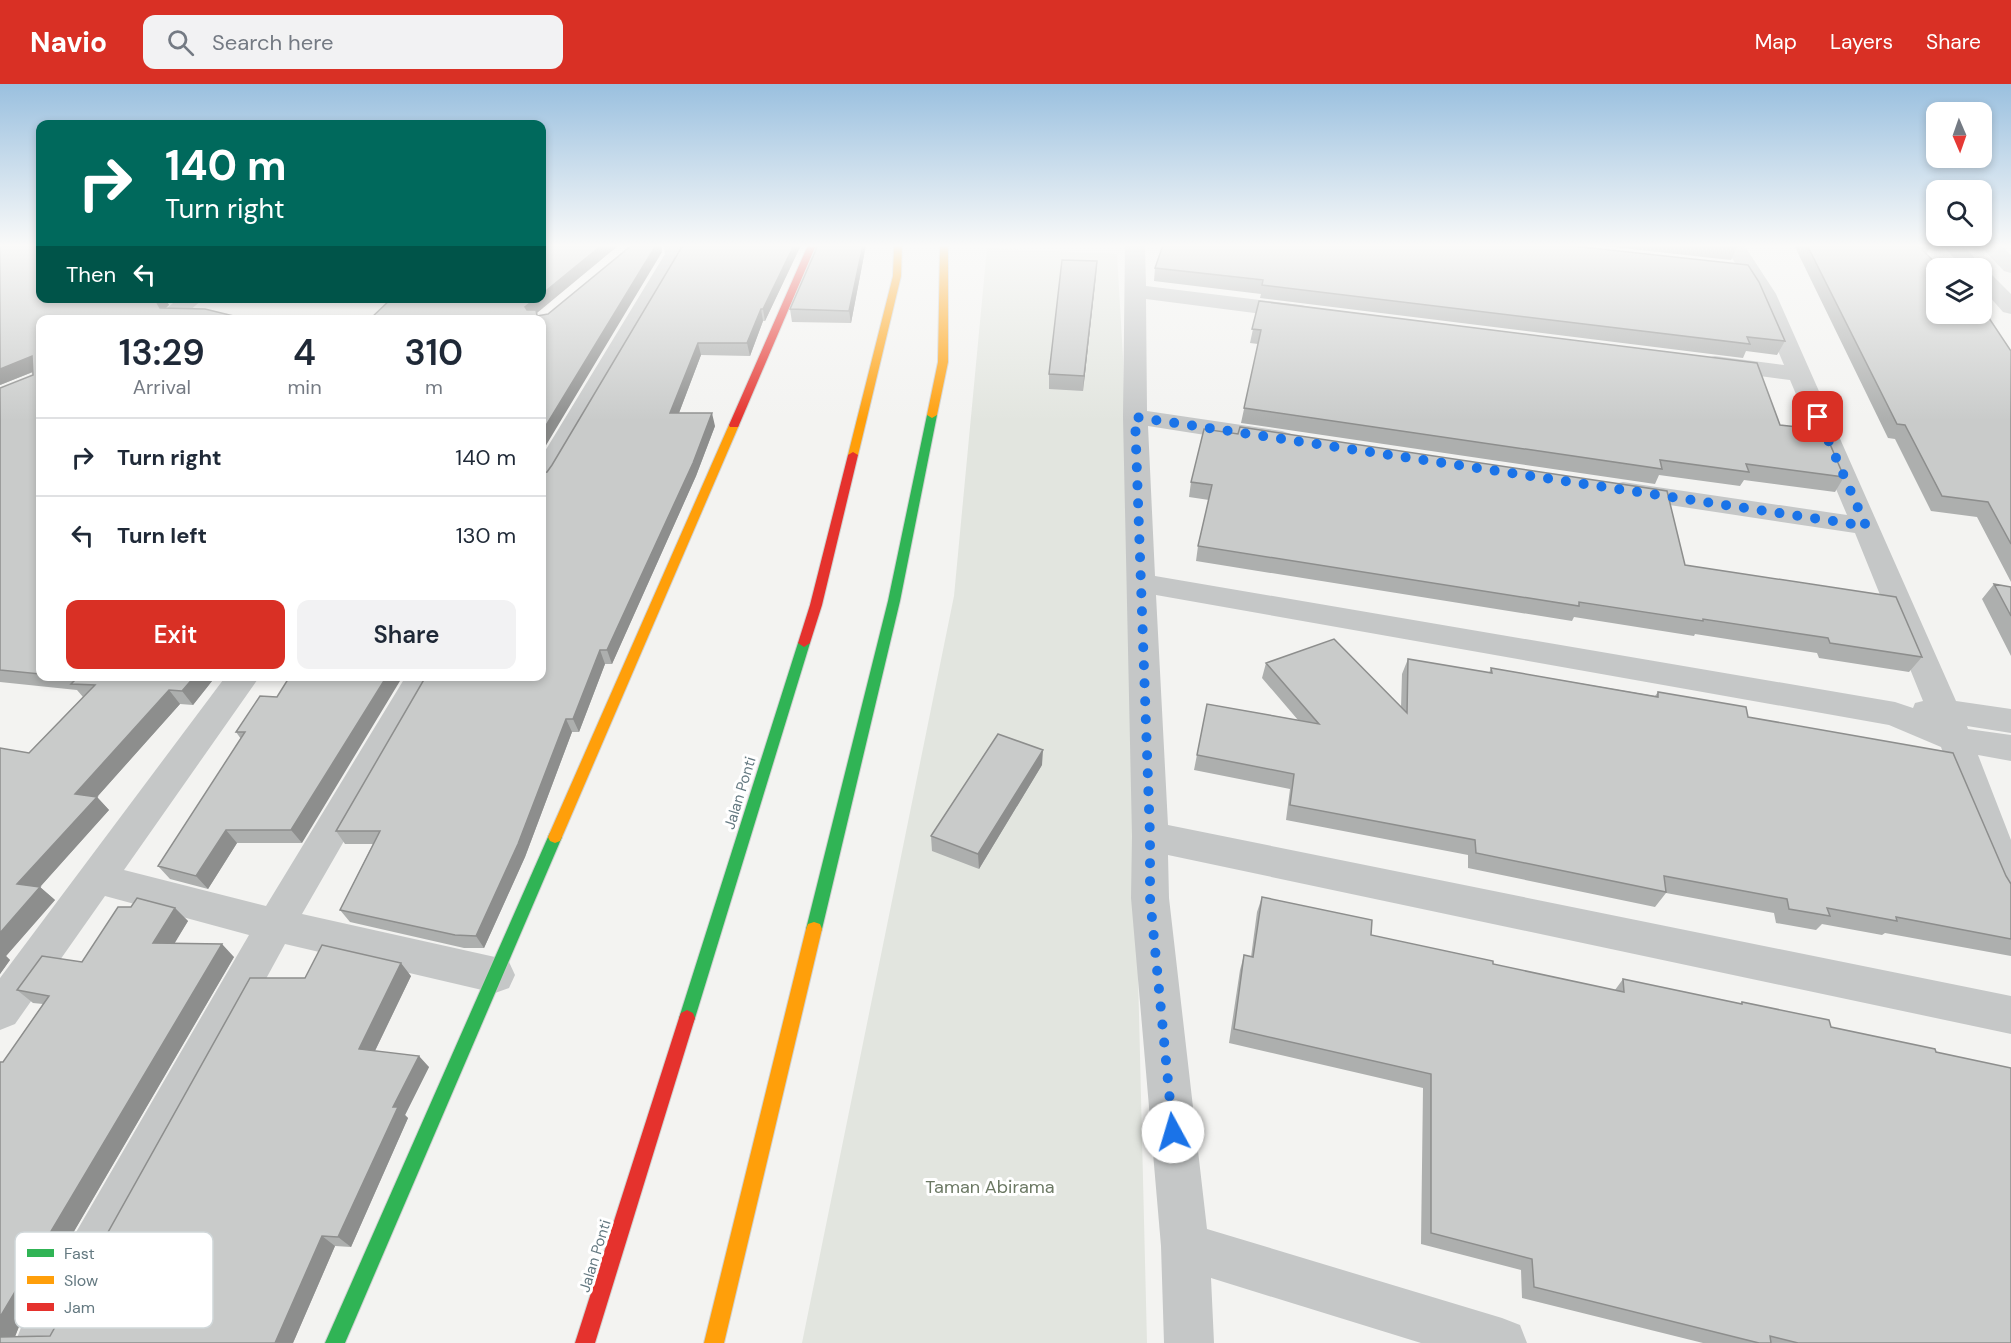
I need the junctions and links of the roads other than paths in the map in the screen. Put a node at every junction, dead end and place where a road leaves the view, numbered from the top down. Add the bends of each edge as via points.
1 (186, 304) edge
2 (645, 304) edge
3 (786, 304) edge
4 (890, 304) edge
5 (943, 304) edge
6 (1137, 304) edge
7 (1238, 304) edge
8 (1762, 304) edge
9 (1319, 314) edge
10 (171, 315) edge
11 (1694, 361) edge
12 (1800, 374) junction
13 (1135, 417) junction
14 (1312, 443) edge
15 (546, 470) edge
16 (1595, 485) edge
17 (1866, 526) junction
18 (1142, 583) junction
19 (240, 681) edge
20 (420, 681) edge
21 (2011, 721) edge
22 (1949, 725) junction
23 (2011, 748) edge
24 (1150, 836) junction
25 (98, 879) junction
26 (2011, 889) edge
27 (275, 925) junction
28 (495, 975) junction
29 (0, 1011) edge
30 (2011, 1016) edge
31 (102, 1232) edge
32 (1185, 1246) junction
33 (48, 1328) edge
34 (40, 1343) edge
35 (335, 1343) edge
36 (585, 1343) edge
37 (714, 1343) edge
38 (1190, 1343) edge
39 (1502, 1343) edge

1 - 10 street
2 - 15 street
3 - 28 main road
4 - 36 main road, Jalan Ponti via 816,605
5 - 37 main road via 943,362 897,589
6 - 13 street
7 - 9 street
8 - 12 street
11 - 12 street
12 - 17 street
13 - 14 street
13 - 18 street
16 - 17 street
17 - 22 street
18 - 22 street
18 - 24 street
19 - 25 street
20 - 27 street
21 - 22 street
22 - 23 street
22 - 26 street
24 - 30 street
24 - 32 street via 1151,909
25 - 27 street
25 - 29 street
27 - 28 street
27 - 31 street
28 - 35 main road
32 - 38 street
32 - 39 street
33 - 34 street

